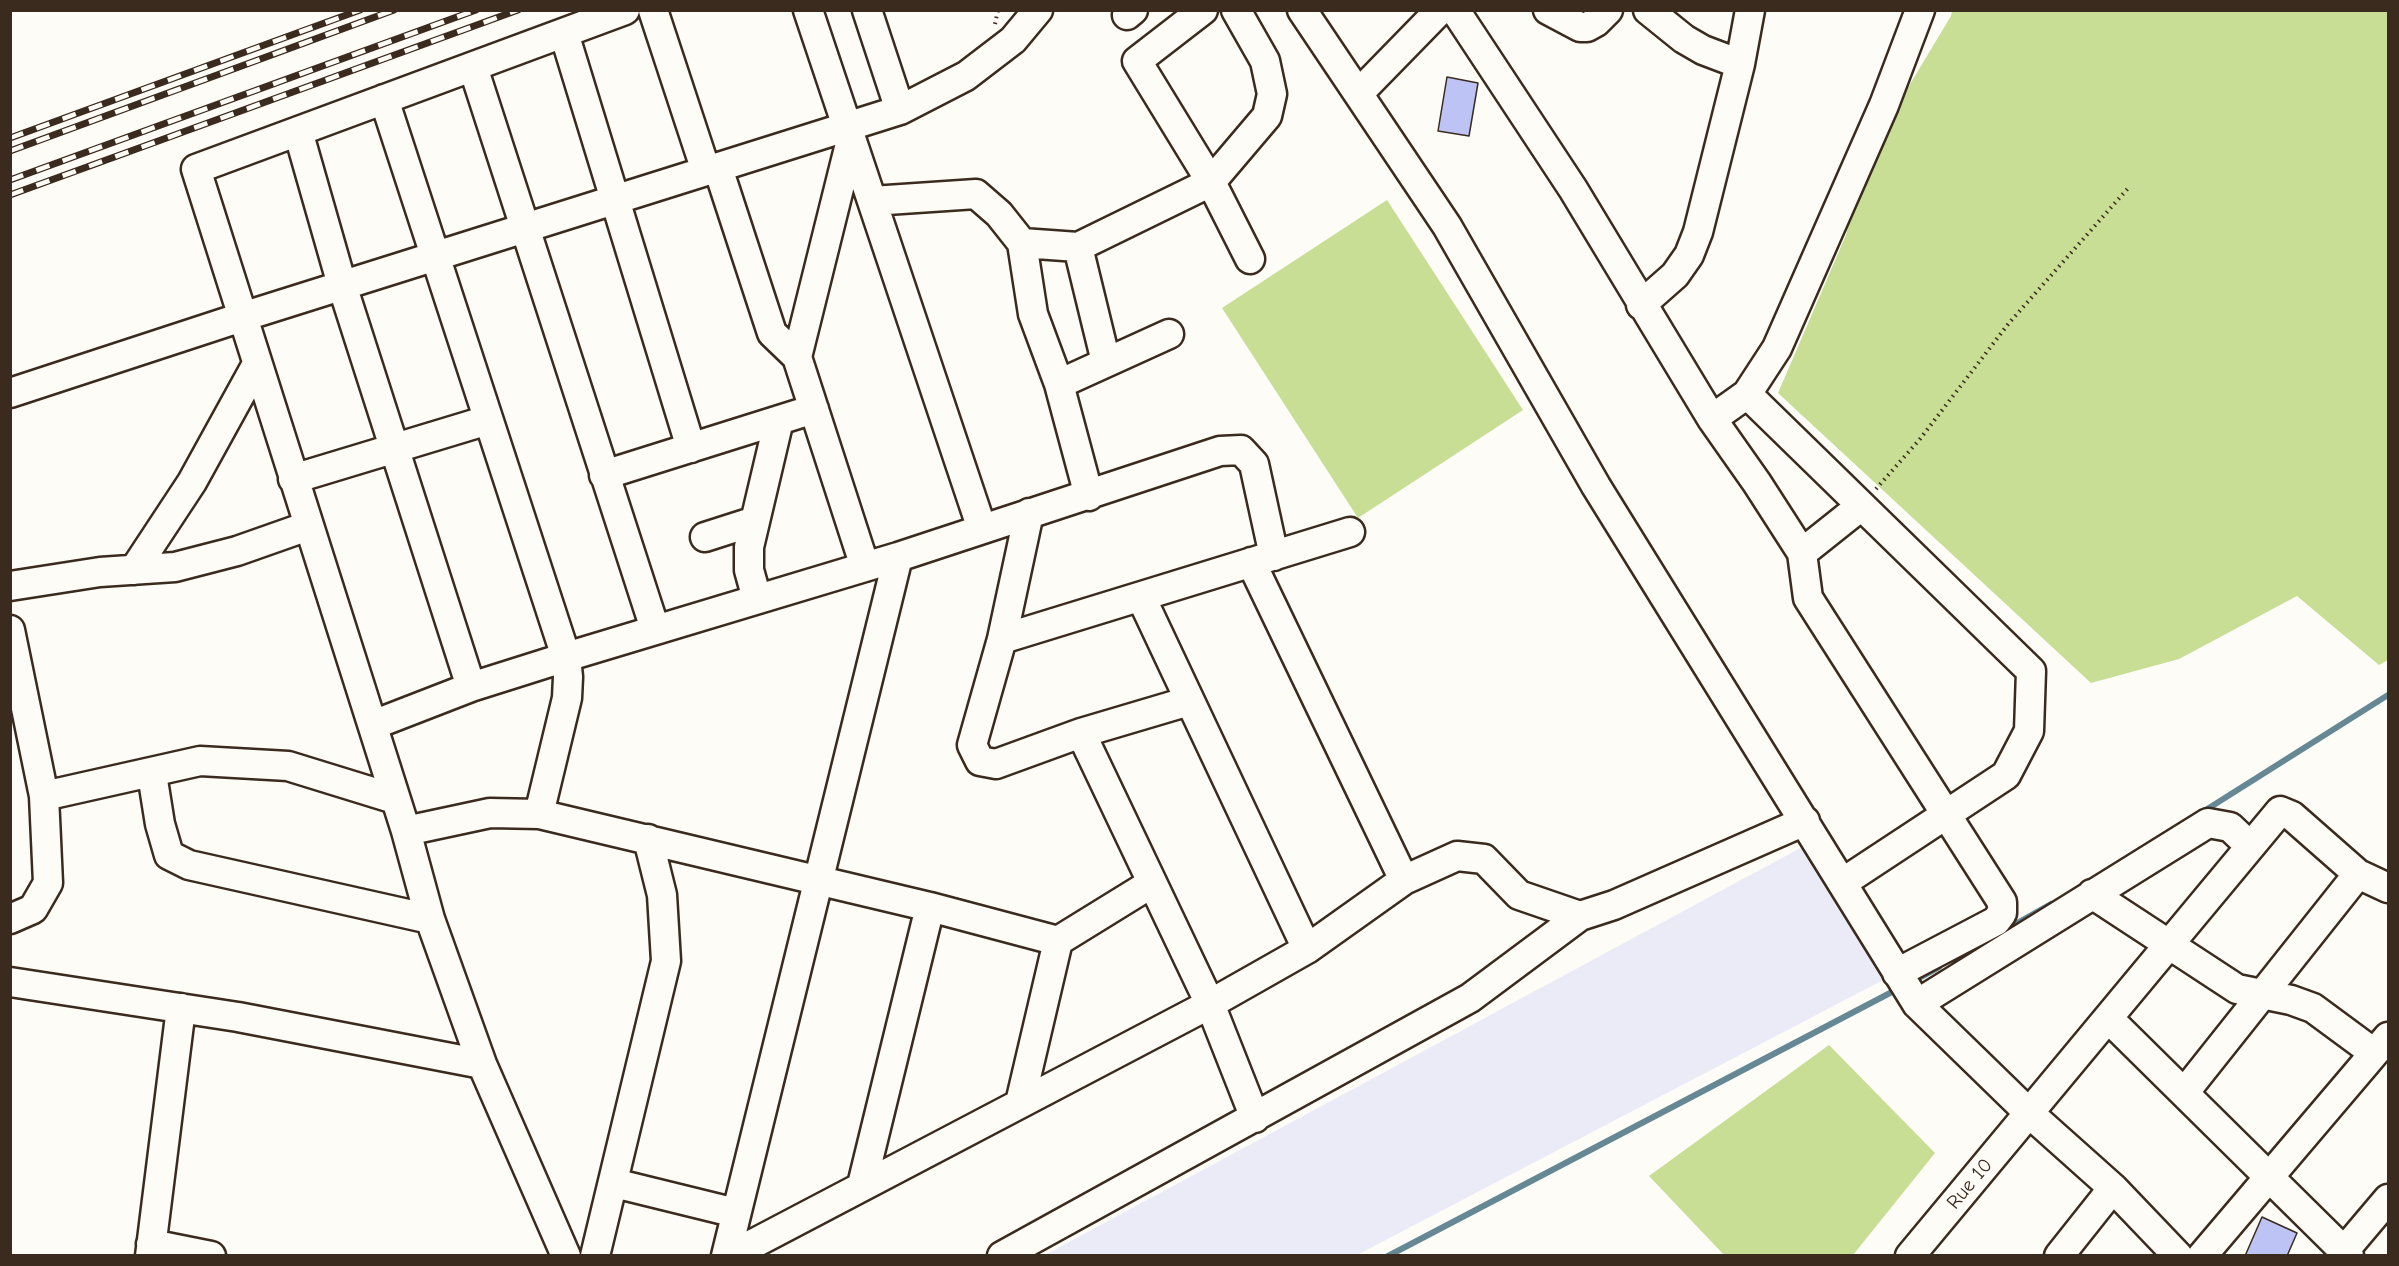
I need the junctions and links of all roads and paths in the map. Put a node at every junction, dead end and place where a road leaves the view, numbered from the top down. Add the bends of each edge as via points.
1 (625, 10) edge
2 (653, 10) edge
3 (808, 10) edge
4 (867, 10) edge
5 (1038, 10) edge
6 (1203, 10) edge
7 (1236, 10) edge
8 (1302, 10) edge
9 (1440, 10) edge
10 (1455, 10) edge
11 (1548, 10) edge
12 (1608, 10) edge
13 (1648, 10) edge
14 (1750, 10) edge
15 (1920, 10) edge
16 (564, 33) junction
17 (1740, 64) junction
18 (472, 67) junction
19 (1359, 93) junction
20 (384, 99) junction
21 (900, 110) junction
22 (298, 131) junction
23 (849, 134) junction
24 (712, 170) junction
25 (1211, 182) junction
26 (2130, 186) dead end
27 (614, 200) junction
28 (872, 201) junction
29 (524, 228) junction
30 (1022, 243) junction
31 (1078, 247) junction
32 (434, 257) junction
33 (1250, 259) dead end
34 (342, 285) junction
35 (1641, 305) junction
36 (242, 316) junction
37 (1169, 334) dead end
38 (797, 357) junction
39 (1106, 362) junction
40 (256, 364) junction
41 (1059, 384) junction
42 (10, 393) edge
43 (1747, 394) junction
44 (814, 409) junction
45 (1712, 418) junction
46 (488, 420) junction
47 (779, 420) junction
48 (394, 448) junction
49 (691, 448) junction
50 (604, 475) junction
51 (292, 479) junction
52 (1089, 496) junction
53 (1862, 506) junction
54 (1029, 513) junction
55 (755, 521) junction
56 (308, 526) junction
57 (982, 529) junction
58 (1350, 532) dead end
59 (705, 537) dead end
60 (1802, 553) junction
61 (898, 557) junction
62 (1262, 559) junction
63 (865, 567) junction
64 (134, 570) junction
65 (10, 586) edge
66 (1141, 597) junction
67 (757, 599) junction
68 (655, 629) junction
69 (10, 630) edge
70 (1002, 639) junction
71 (566, 657) junction
72 (471, 687) junction
73 (1189, 701) junction
74 (373, 725) junction
75 (1080, 733) junction
76 (152, 774) junction
77 (44, 796) junction
78 (395, 799) junction
79 (539, 814) junction
80 (1947, 816) junction
81 (1805, 821) junction
82 (406, 831) junction
83 (648, 839) junction
84 (2250, 846) junction
85 (2358, 874) junction
86 (817, 879) junction
87 (1404, 880) junction
88 (1842, 883) junction
89 (1152, 884) junction
90 (2388, 888) edge
91 (2092, 894) junction
92 (930, 906) junction
93 (1580, 916) junction
94 (10, 919) edge
95 (430, 919) junction
96 (1058, 941) junction
97 (2169, 944) junction
98 (1307, 949) junction
99 (1897, 973) junction
100 (10, 982) edge
101 (2264, 994) junction
102 (1210, 1004) junction
103 (1917, 1004) junction
104 (181, 1008) junction
105 (2108, 1018) junction
106 (2381, 1045) edge
107 (482, 1064) junction
108 (2184, 1094) junction
109 (1020, 1103) junction
110 (2029, 1113) junction
111 (1255, 1118) junction
112 (2270, 1177) junction
113 (614, 1183) junction
114 (862, 1185) junction
115 (2113, 1188) junction
116 (2388, 1199) edge
117 (736, 1213) junction
118 (151, 1250) edge
119 (2347, 1253) edge
120 (211, 1256) edge
121 (566, 1256) edge
122 (595, 1256) edge
123 (726, 1256) edge
124 (730, 1256) edge
125 (1002, 1256) edge
126 (1910, 1256) edge
127 (2060, 1256) edge
128 (2178, 1256) edge
129 (2202, 1256) edge

1 - 16 street
2 - 24 street
3 - 23 street
4 - 21 street
5 - 21 street via 1012,40 966,76
6 - 25 street via 1137,61
7 - 25 street via 1265,61 1272,94 1267,116
8 - 19 street
9 - 19 street
10 - 35 street via 1573,189
11 - 12 street via 1580,27 1596,22
13 - 17 street via 1684,39
14 - 17 street
15 - 43 street via 1884,105 1777,348
16 - 18 street
16 - 27 street
17 - 35 street via 1689,255 1675,276
18 - 20 street
18 - 29 street
19 - 81 street via 1448,226 1596,486
20 - 22 street
20 - 32 street
21 - 23 street
22 - 34 street
22 - 36 street via 196,169
23 - 24 street
23 - 28 street
23 - 38 street
24 - 27 street
24 - 38 street via 772,333
25 - 31 street
25 - 33 street
26 - 53 path via 2009,323 1920,439
27 - 29 street
27 - 49 street
28 - 30 street via 976,194 999,214
28 - 57 street
29 - 32 street
29 - 50 street
30 - 31 street
30 - 41 street via 1033,314
31 - 39 street
32 - 34 street
32 - 46 street
34 - 36 street
34 - 48 street
35 - 45 street
36 - 40 street
36 - 42 street
37 - 39 street
38 - 44 street
39 - 41 street
40 - 51 street
40 - 64 street via 192,482
41 - 52 street
43 - 45 street
43 - 53 street
44 - 47 street
44 - 63 street
45 - 60 street
46 - 48 street
46 - 71 street
47 - 49 street
47 - 55 street
48 - 51 street
48 - 72 street
49 - 50 street
50 - 68 street
51 - 56 street
52 - 54 street
52 - 62 street via 1220,451 1241,450 1254,464
53 - 60 street
53 - 80 street via 2031,671 2029,731 2006,775
54 - 57 street
54 - 70 street
55 - 59 street
55 - 67 street via 748,547
56 - 64 street via 175,567
56 - 74 street
57 - 61 street
58 - 62 street
60 - 80 street via 1808,598
61 - 63 street
61 - 86 street
62 - 66 street
62 - 87 street
63 - 67 street
64 - 65 street
66 - 70 street
66 - 73 street
67 - 68 street
68 - 71 street
69 - 77 street
70 - 75 street via 972,745 980,761 996,764
71 - 72 street
71 - 79 street via 567,698
72 - 74 street
73 - 75 street
73 - 98 street
74 - 78 street
75 - 89 street
76 - 77 street
76 - 78 street via 200,761 288,766
76 - 95 street via 169,855 189,865
77 - 94 street via 48,883 33,909
78 - 82 street
79 - 82 street via 490,813
79 - 83 street
80 - 88 street
80 - 99 street via 2002,902 2001,913 1996,921
81 - 88 street
81 - 93 street via 1614,905
82 - 95 street
83 - 86 street
83 - 113 street via 662,895 666,961
84 - 85 street, Rue 10 via 2280,811 2292,816
84 - 91 street via 2230,827 2208,823
84 - 97 street, Rue 10
85 - 90 street
85 - 101 street
86 - 92 street
86 - 117 street
87 - 93 street via 1457,856 1484,859 1520,895
87 - 98 street
88 - 99 street
89 - 96 street
89 - 102 street
91 - 97 street
91 - 103 street
92 - 96 street
92 - 114 street
93 - 111 street via 1470,998
95 - 107 street
96 - 109 street
97 - 101 street via 2237,989
97 - 105 street, Rue 10
98 - 102 street
99 - 103 street
100 - 104 street
101 - 106 street via 2313,1008
101 - 108 street
102 - 109 street
102 - 111 street
103 - 110 street
104 - 107 street
104 - 118 street
105 - 108 street
105 - 110 street, Rue 10
106 - 112 street
107 - 121 street
108 - 112 street
109 - 114 street
110 - 115 street
110 - 126 street, Rue 10
111 - 125 street
112 - 119 street
112 - 129 street
113 - 117 street
113 - 122 street
114 - 124 street
115 - 127 street
115 - 128 street
116 - 119 street
117 - 123 street
118 - 120 street

